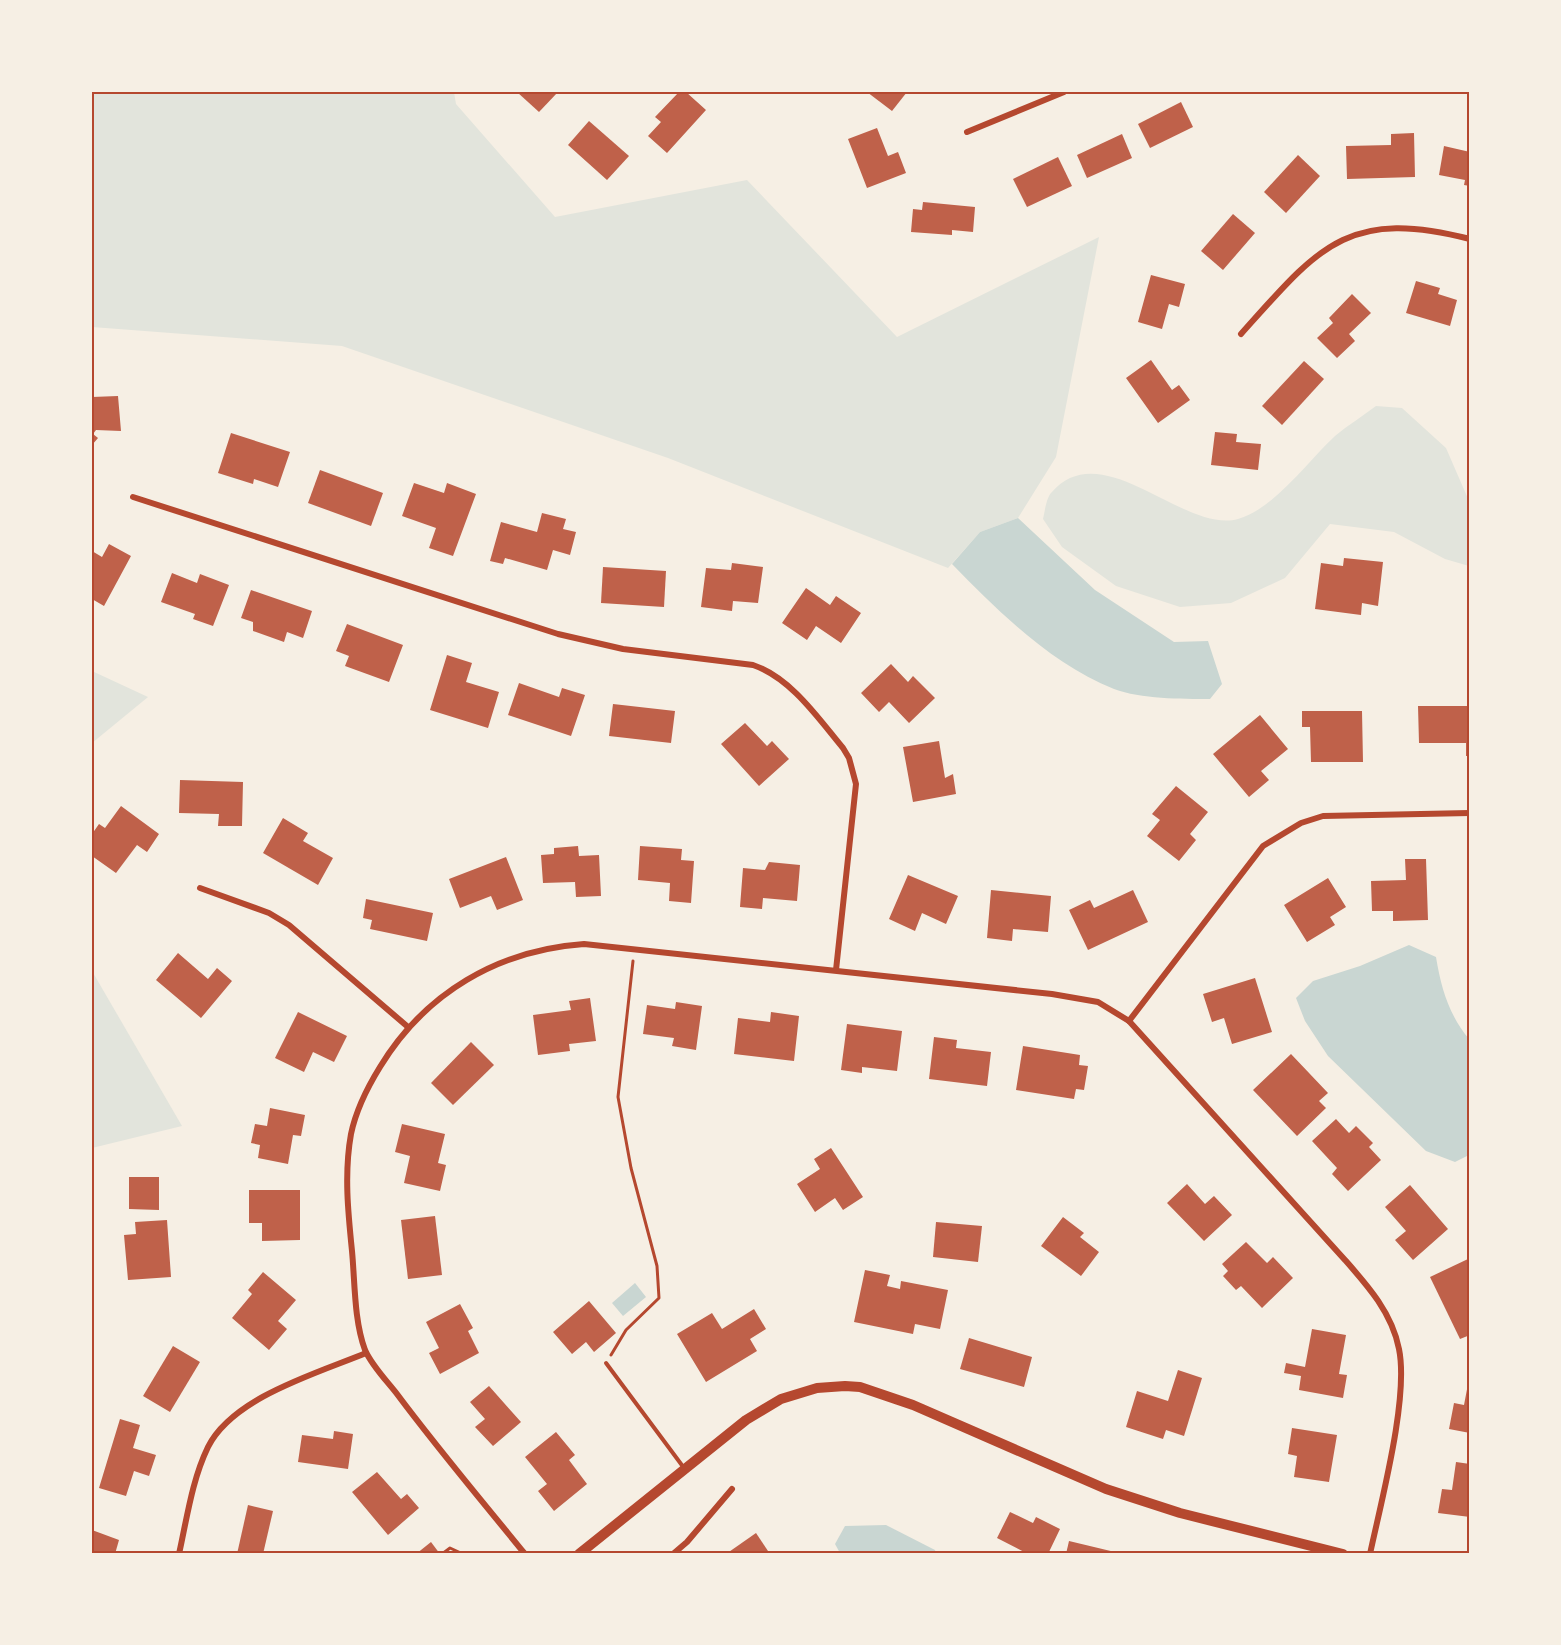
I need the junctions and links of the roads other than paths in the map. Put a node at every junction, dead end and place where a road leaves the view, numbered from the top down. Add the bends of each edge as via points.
1 (1064, 92) edge
2 (967, 132) dead end
3 (1470, 239) edge
4 (1241, 334) dead end
5 (133, 497) dead end
6 (1470, 813) edge
7 (200, 888) dead end
8 (836, 970) junction
9 (1129, 1021) junction
10 (408, 1027) junction
11 (366, 1353) junction
12 (606, 1363) road end
13 (684, 1468) junction
14 (732, 1489) dead end
15 (179, 1554) edge
16 (525, 1554) edge
17 (579, 1554) edge
18 (673, 1554) edge
19 (1343, 1554) edge
20 (1371, 1554) edge

1 - 2 street
3 - 4 street via 1427,228 1384,227 1347,236 1316,256 1286,283
5 - 8 street via 558,634 623,649 764,669 787,686 843,748 856,783
6 - 9 street via 1323,816 1274,837 1250,861
7 - 10 street via 269,913 289,925
8 - 9 street via 1080,998 1111,1008
8 - 10 street via 584,944 527,952 466,980 435,1001
9 - 20 street via 1376,1295 1390,1322 1401,1372
10 - 11 street via 366,1091 351,1133 346,1184 357,1305
11 - 15 street via 247,1406 219,1431 208,1446 195,1479
11 - 16 street
12 - 13 lane
13 - 17 street
13 - 19 street via 746,1420 782,1399 817,1388 860,1387 914,1406 1106,1489 1180,1514
14 - 18 street

